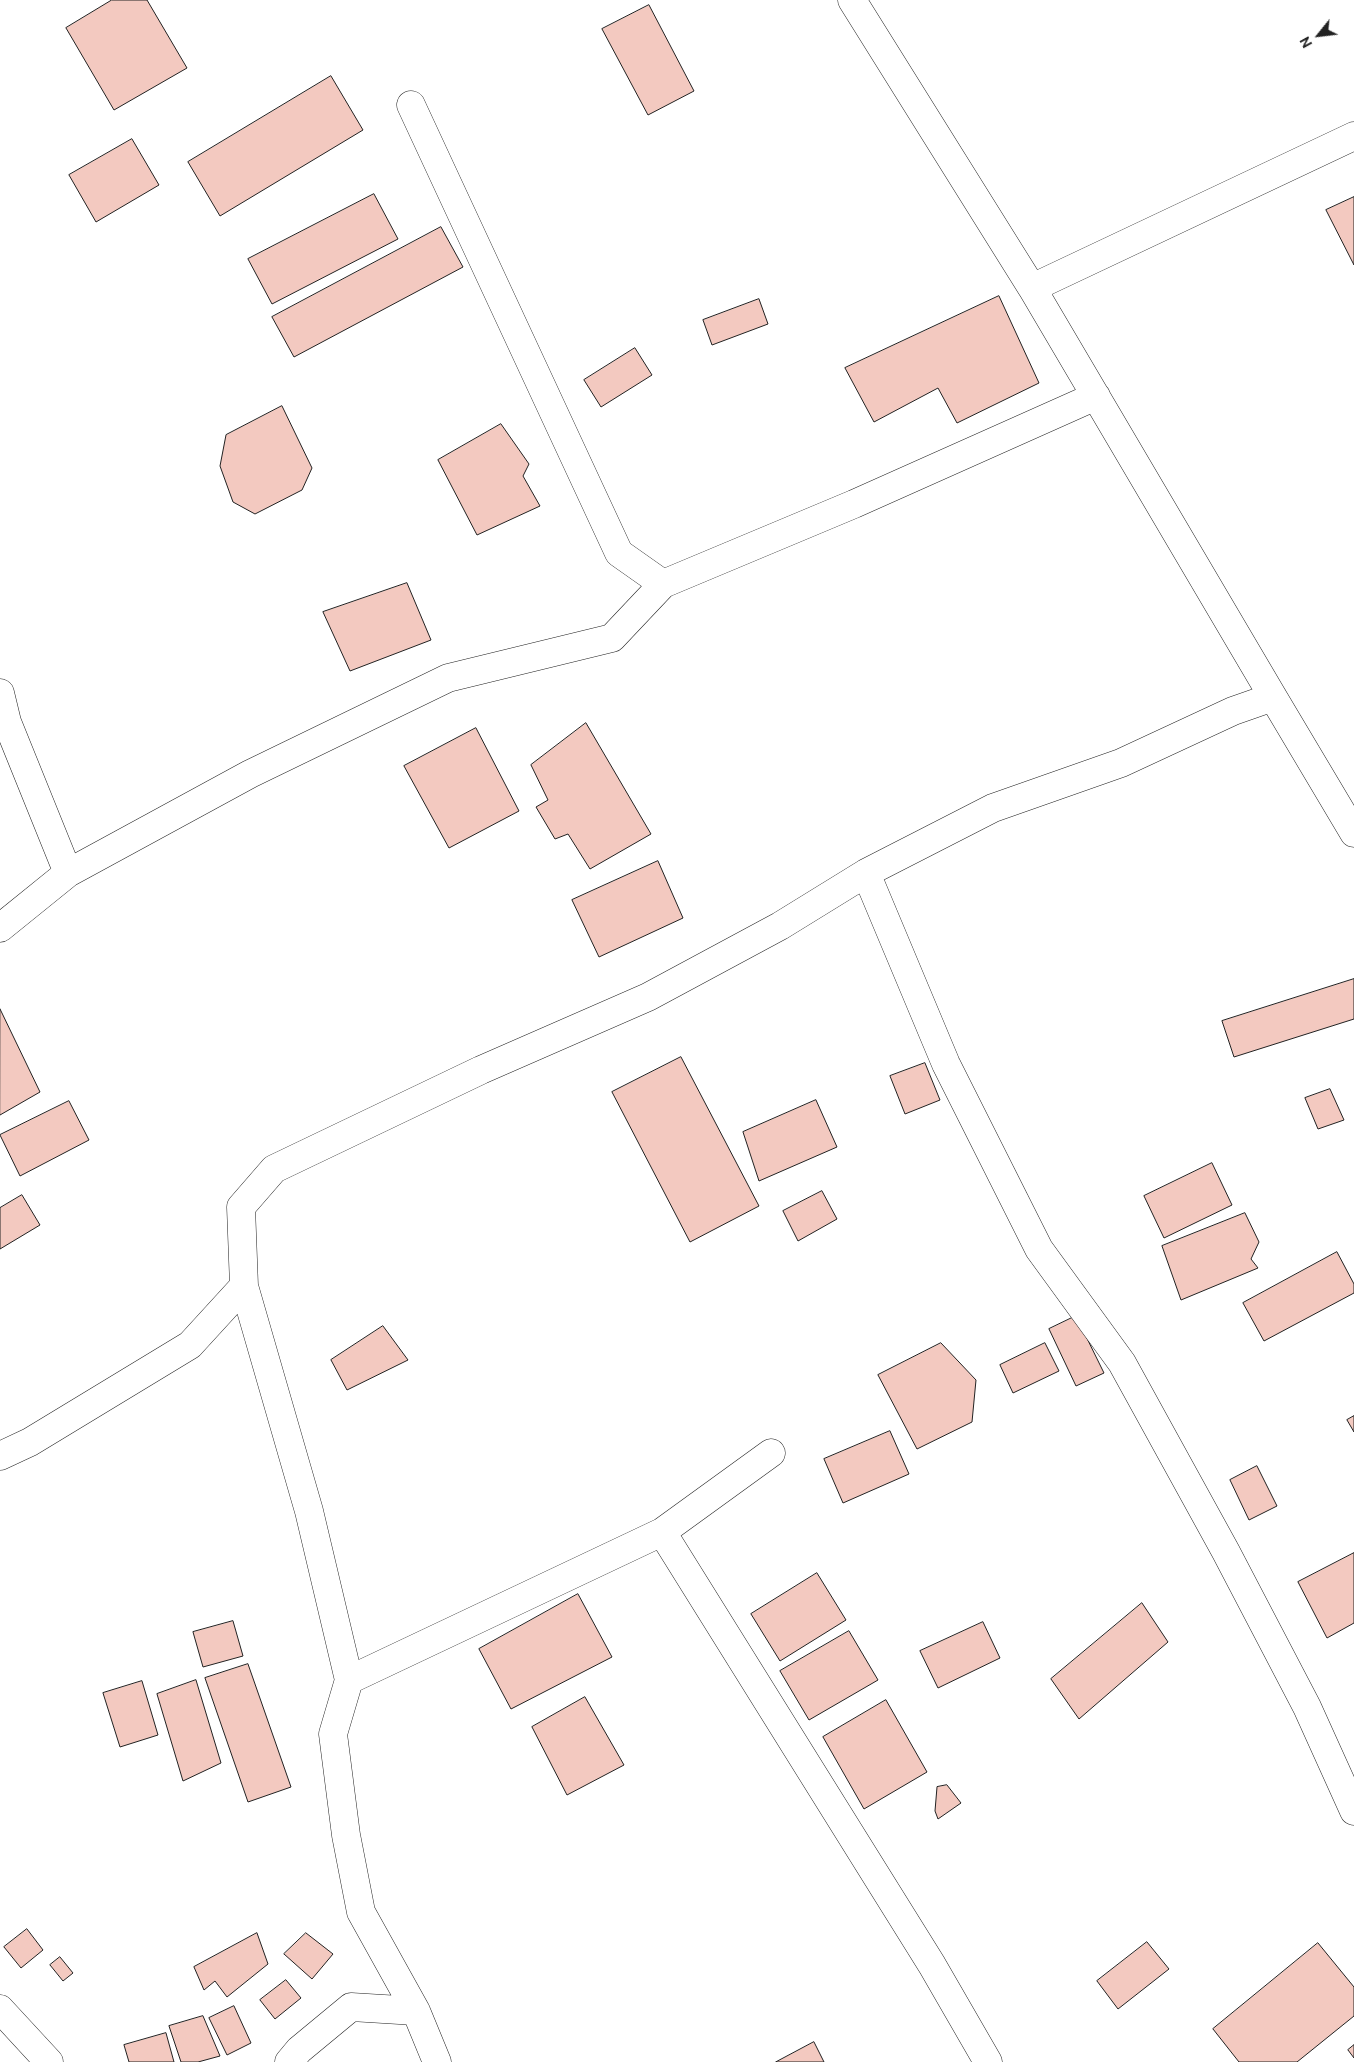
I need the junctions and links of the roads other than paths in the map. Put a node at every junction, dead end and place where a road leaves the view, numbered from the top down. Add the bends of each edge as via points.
1 (852, 0) edge
2 (411, 105) dead end
3 (1354, 136) edge
4 (1032, 288) junction
5 (1096, 396) junction
6 (663, 584) junction
7 (0, 692) edge
8 (1272, 698) junction
9 (1354, 833) edge
10 (866, 872) junction
11 (68, 873) junction
12 (0, 928) edge
13 (244, 1286) junction
14 (771, 1453) dead end
15 (0, 1456) edge
16 (662, 1532) junction
17 (349, 1680) junction
18 (1354, 1811) edge
19 (0, 2010) edge
20 (416, 2011) junction
21 (49, 2062) edge
22 (289, 2062) edge
23 (437, 2062) edge
24 (988, 2062) edge

1 - 4 street
2 - 6 street via 619,553
3 - 4 street
4 - 5 street
5 - 6 street via 854,504
5 - 8 street
6 - 11 street via 612,638 448,678 250,774
7 - 11 street via 7,722
8 - 9 street
8 - 10 street via 1233,711 1121,763 993,808
10 - 13 street via 780,926 648,997 481,1070 274,1169 241,1207
10 - 18 street via 946,1064 1039,1249 1122,1363 1253,1603
11 - 12 street
13 - 15 street via 190,1344 30,1442
13 - 17 street via 309,1511
14 - 16 street
16 - 17 street
16 - 24 street via 932,1965
17 - 20 street via 333,1734 346,1835 361,1912
19 - 21 street
20 - 22 street via 351,2007
20 - 23 street

